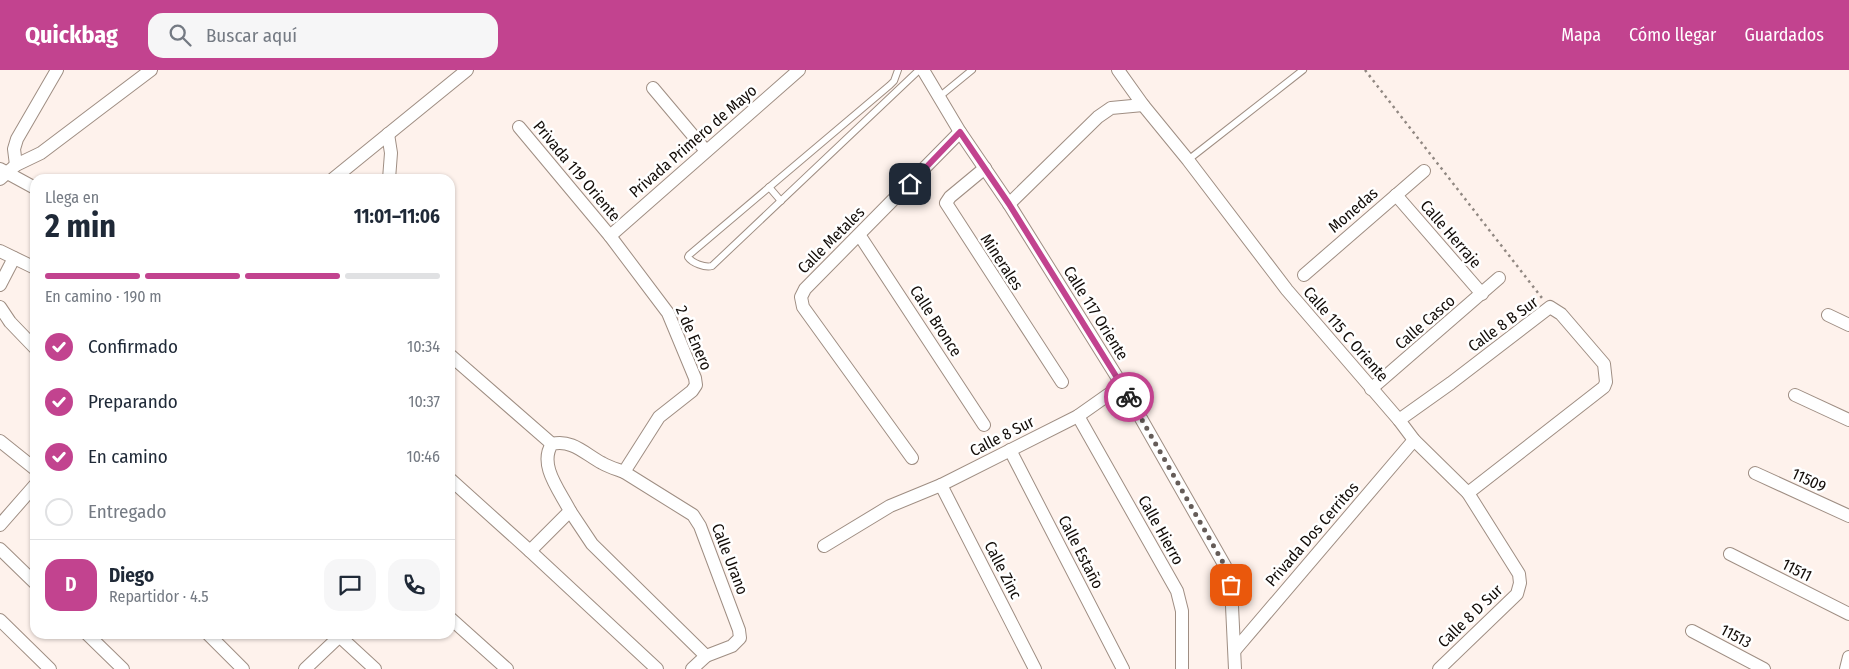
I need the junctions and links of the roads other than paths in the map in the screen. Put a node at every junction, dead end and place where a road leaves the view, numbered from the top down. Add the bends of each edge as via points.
1 (151, 70) edge
2 (467, 70) edge
3 (798, 70) edge
4 (898, 70) edge
5 (919, 70) edge
6 (923, 70) edge
7 (972, 70) edge
8 (1303, 70) edge
9 (1120, 71) edge
10 (52, 72) edge
11 (653, 88) dead end
12 (939, 97) junction
13 (1143, 105) junction
14 (519, 127) dead end
15 (837, 130) junction
16 (960, 132) junction
17 (388, 134) junction
18 (845, 140) junction
19 (706, 151) junction
20 (1188, 160) junction
21 (985, 168) junction
22 (5, 171) edge
23 (1424, 171) dead end
24 (339, 174) edge
25 (389, 174) edge
26 (30, 185) edge
27 (770, 187) junction
28 (1396, 195) junction
29 (781, 201) junction
30 (1009, 204) junction
31 (610, 236) junction
32 (860, 236) junction
33 (0, 251) edge
34 (14, 258) junction
35 (30, 266) edge
36 (1304, 275) dead end
37 (1500, 278) dead end
38 (0, 285) edge
39 (1482, 294) junction
40 (0, 307) edge
41 (1828, 315) dead end
42 (1849, 325) edge
43 (30, 343) edge
44 (455, 359) edge
45 (1062, 382) dead end
46 (1122, 385) junction
47 (1371, 389) junction
48 (1796, 395) dead end
49 (1078, 416) junction
50 (1399, 420) junction
51 (1849, 420) edge
52 (984, 425) dead end
53 (0, 440) edge
54 (1414, 440) junction
55 (552, 444) junction
56 (1010, 450) junction
57 (912, 458) dead end
58 (30, 465) edge
59 (624, 472) junction
60 (1755, 473) dead end
61 (455, 484) edge
62 (941, 485) junction
63 (30, 491) edge
64 (1468, 493) junction
65 (570, 510) junction
66 (1849, 516) edge
67 (0, 525) edge
68 (824, 546) dead end
69 (0, 550) edge
70 (530, 551) junction
71 (1730, 554) dead end
72 (30, 579) edge
73 (1520, 583) joint
74 (1849, 614) edge
75 (0, 620) edge
76 (455, 623) edge
77 (1692, 631) dead end
78 (92, 639) edge
79 (213, 639) edge
80 (335, 639) edge
81 (343, 639) edge
82 (1235, 650) junction
83 (706, 656) junction
84 (1849, 656) edge
85 (50, 669) edge
86 (123, 669) edge
87 (243, 669) edge
88 (305, 669) edge
89 (375, 669) edge
90 (506, 669) edge
91 (657, 669) edge
92 (692, 669) edge
93 (1035, 669) edge
94 (1123, 669) edge
95 (1182, 669) edge
96 (1235, 669) edge
97 (1439, 669) edge
98 (1764, 669) edge
99 (1846, 669) edge

1 - 22 street via 41,153
2 - 17 street
3 - 19 street, Privada Primero de Mayo
4 - 15 lane via 890,86
5 - 18 lane
6 - 12 street, Calle 117 Oriente
7 - 12 lane
8 - 20 lane
9 - 13 street, Calle 115 C Oriente
10 - 22 street via 17,139
11 - 19 street
12 - 16 street, Calle 117 Oriente
13 - 20 street, Calle 115 C Oriente
13 - 30 street via 1111,108 1098,117
14 - 31 street, Privada 119 Oriente
15 - 18 lane
15 - 27 lane
16 - 21 street, Calle 117 Oriente
16 - 32 street, Calle Metales
17 - 24 street
17 - 25 street
18 - 29 lane
19 - 31 street, Privada Primero de Mayo
20 - 47 street, Calle 115 C Oriente via 1286,290
21 - 30 street, Calle 117 Oriente
21 - 45 street, Minerales via 946,204
22 - 26 street
23 - 28 street, Monedas
27 - 29 lane
27 - 29 lane via 689,255 690,260 705,267 712,266
28 - 36 street, Monedas
28 - 39 street, Calle Herraje
30 - 46 street, Calle 117 Oriente
31 - 59 street, 2 de Enero via 668,313 696,385 659,417
32 - 52 street, Calle Bronce
32 - 57 street, Calle Metales via 805,290 801,297 803,307
33 - 34 street
34 - 35 street
34 - 38 street
37 - 39 street, Calle Casco
39 - 47 street, Calle Casco
40 - 43 street
41 - 42 street
44 - 55 street
46 - 49 street, Calle 8 Sur
46 - 82 street, Calle 117 Oriente via 1225,566 1231,585
47 - 50 street, Calle 115 C Oriente
48 - 51 street
49 - 56 street, Calle 8 Sur
49 - 95 street, Calle Hierro via 1177,592 1182,611
50 - 54 street, Calle 115 C Oriente
50 - 64 street, Calle 8 B Sur via 1550,307 1561,314 1604,364 1604,387
53 - 58 street
54 - 64 street, Calle 115 C Oriente
54 - 82 street, Privada Dos Cerritos
55 - 59 street via 572,445 602,464
55 - 65 street via 547,451 546,462
56 - 62 street, Calle 8 Sur
56 - 94 street, Calle Estaño
59 - 83 street, Calle Urano via 680,506 700,526 740,638 732,646
60 - 66 street, 11509
61 - 70 street
62 - 68 street, Calle 8 Sur via 890,506
62 - 93 street, Calle Zinc
63 - 67 street
64 - 73 street, Calle 115 C Oriente via 1519,574
65 - 70 street
65 - 83 street via 592,544
69 - 72 street
70 - 91 street
71 - 74 street, 11511
73 - 97 street, Calle 8 D Sur via 1517,594
75 - 85 street
76 - 90 street
77 - 98 street, 11513
78 - 86 street
79 - 87 street
80 - 88 street
81 - 89 street
82 - 96 street, Calle 117 Oriente
83 - 92 street, Calle Urano
84 - 99 street

